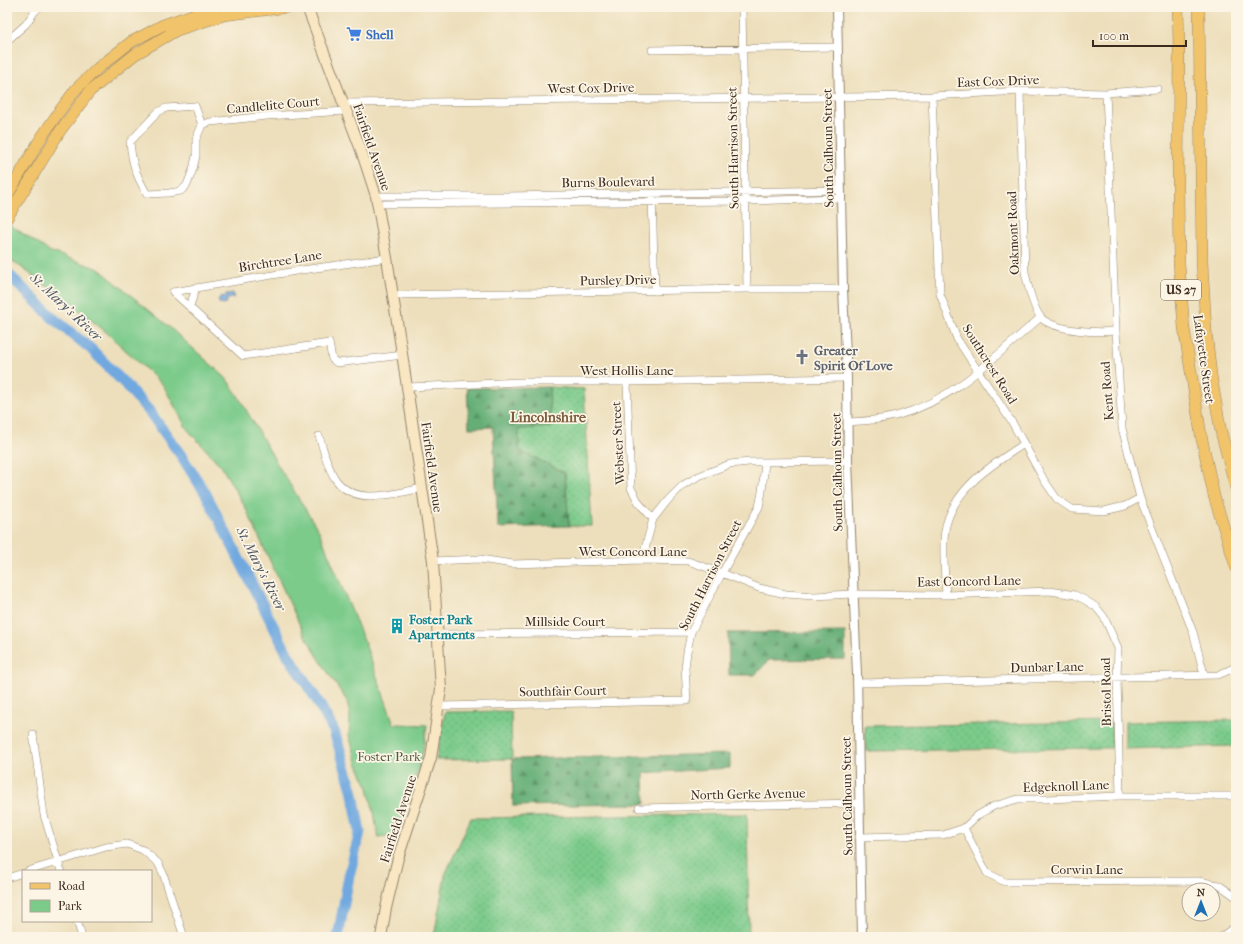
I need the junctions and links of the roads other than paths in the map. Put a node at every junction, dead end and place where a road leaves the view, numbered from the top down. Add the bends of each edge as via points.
1 (215, 7) edge
2 (288, 7) edge
3 (307, 7) edge
4 (742, 7) edge
5 (837, 7) edge
6 (1178, 7) edge
7 (1199, 7) edge
8 (36, 8) edge
9 (7, 41) edge
10 (838, 48) junction
11 (743, 49) junction
12 (652, 50) dead end
13 (1157, 88) dead end
14 (1020, 91) junction
15 (1106, 93) junction
16 (932, 96) junction
17 (744, 97) junction
18 (839, 97) junction
19 (345, 107) junction
20 (202, 125) junction
21 (745, 192) junction
22 (652, 193) junction
23 (841, 194) junction
24 (7, 196) edge
25 (376, 200) junction
26 (652, 201) junction
27 (745, 201) junction
28 (7, 218) edge
29 (388, 258) junction
30 (196, 288) junction
31 (747, 289) junction
32 (843, 289) junction
33 (655, 292) junction
34 (393, 295) junction
35 (190, 306) junction
36 (1041, 317) junction
37 (1116, 331) junction
38 (403, 354) junction
39 (979, 371) junction
40 (847, 378) junction
41 (627, 382) junction
42 (408, 387) junction
43 (848, 422) junction
44 (320, 436) dead end
45 (1024, 444) junction
46 (848, 461) junction
47 (765, 462) junction
48 (423, 488) junction
49 (1236, 489) edge
50 (1140, 498) junction
51 (653, 519) junction
52 (642, 560) junction
53 (433, 561) junction
54 (1236, 567) edge
55 (722, 573) junction
56 (852, 594) junction
57 (946, 595) junction
58 (1085, 600) joint
59 (691, 632) junction
60 (438, 634) junction
61 (1236, 667) edge
62 (1204, 674) junction
63 (1117, 678) junction
64 (857, 683) junction
65 (687, 701) joint
66 (439, 706) junction
67 (34, 734) dead end
68 (1120, 796) junction
69 (1236, 796) edge
70 (858, 803) junction
71 (639, 808) dead end
72 (964, 828) junction
73 (859, 837) junction
74 (58, 862) junction
75 (31, 870) edge
76 (61, 870) edge
77 (22, 873) edge
78 (7, 878) edge
79 (1236, 897) edge
80 (77, 922) edge
81 (1236, 926) edge
82 (82, 937) edge
83 (184, 937) edge
84 (381, 937) edge
85 (862, 937) edge
86 (1221, 937) edge

1 - 24 main road via 163,24 131,42 98,68 76,89 58,113
2 - 28 main road via 224,15 177,30 134,55 90,91 60,131
3 - 19 main road, Fairfield Avenue
4 - 11 street, South Harrison Street
5 - 10 street, South Calhoun Street
6 - 54 main road, Lafayette Street / US 27 via 1179,256 1184,328 1214,496
7 - 49 main road, Lafayette Street / US 27 via 1202,262 1206,330 1221,432
8 - 9 street via 26,24
10 - 11 street
10 - 18 street, South Calhoun Street
11 - 12 street
11 - 17 street, South Harrison Street
13 - 15 street, East Cox Drive
14 - 15 street, East Cox Drive
14 - 16 street, East Cox Drive
14 - 36 street, Oakmont Road via 1025,272 1028,287
15 - 37 street, Kent Road
16 - 18 street, East Cox Drive
16 - 39 street, Southcrest Road via 940,294 957,338
17 - 18 street, West Cox Drive
17 - 19 street, West Cox Drive
17 - 21 street, South Harrison Street
18 - 23 street, South Calhoun Street
19 - 20 street, Candlelite Court
19 - 25 main road, Fairfield Avenue
20 - 20 street via 196,139 196,156 187,185 181,191 147,194 135,172 130,142 158,112 166,108 195,106
21 - 22 street, Burns Boulevard
21 - 23 street, Burns Boulevard
21 - 27 street, South Harrison Street
22 - 25 street, Burns Boulevard
22 - 26 street
23 - 27 street, Burns Boulevard
23 - 32 street, South Calhoun Street
25 - 26 street, Burns Boulevard via 507,204
25 - 29 main road, Fairfield Avenue
26 - 27 street, Burns Boulevard
26 - 33 street
27 - 31 street, South Harrison Street
29 - 30 street, Birchtree Lane
29 - 34 main road, Fairfield Avenue
30 - 35 street
30 - 35 street, Birchtree Lane via 173,292
31 - 32 street, Pursley Drive
31 - 33 street, Pursley Drive
32 - 40 street, South Calhoun Street
33 - 34 street, Pursley Drive
34 - 38 main road, Fairfield Avenue
35 - 38 street via 243,356 329,343 332,359 337,363
36 - 37 street via 1055,325 1082,332
36 - 39 street
37 - 50 street, Kent Road via 1122,428
38 - 42 main road, Fairfield Avenue
39 - 43 street via 938,400 913,411
39 - 45 street, Southcrest Road
40 - 41 street, West Hollis Lane
40 - 43 street, South Calhoun Street
41 - 42 street, West Hollis Lane via 520,382
41 - 51 street, Webster Street via 631,488 639,503
42 - 48 main road, Fairfield Avenue
43 - 46 street, South Calhoun Street
44 - 48 street via 332,472 342,487 350,492 371,496
45 - 50 street, Southcrest Road via 1057,499 1072,509 1104,511 1125,506
45 - 57 street via 975,479 956,502 945,530
46 - 47 street
46 - 56 street, South Calhoun Street
47 - 51 street via 730,464 699,476 683,485
47 - 55 street, South Harrison Street via 759,506
48 - 53 main road, Fairfield Avenue
50 - 62 street, Kent Road via 1193,632
51 - 52 street
52 - 53 street, West Concord Lane via 513,564 480,559
52 - 55 street, West Concord Lane via 688,561
53 - 60 main road, Fairfield Avenue
55 - 56 street, West Concord Lane via 759,588 786,594
55 - 59 street, South Harrison Street
56 - 57 street, East Concord Lane
56 - 64 street, South Calhoun Street
57 - 58 street, East Concord Lane via 1050,591
58 - 63 street, Bristol Road via 1096,607 1104,618 1118,648
59 - 60 street, Millside Court
59 - 65 street, South Harrison Street via 685,668
60 - 66 main road, Fairfield Avenue via 441,689
61 - 62 street, Dunbar Lane via 1218,675
62 - 63 street, Dunbar Lane
63 - 64 street, Dunbar Lane
63 - 68 street, Bristol Road
64 - 70 street, South Calhoun Street
65 - 66 street, Southfair Court
66 - 84 main road, Fairfield Avenue via 431,758 398,858
67 - 74 street via 44,815
68 - 69 street, Edgeknoll Lane
68 - 72 street, Edgeknoll Lane via 1018,799 994,806 978,815
70 - 71 street, North Gerke Avenue
70 - 73 street, South Calhoun Street
72 - 73 street, Edgeknoll Lane via 943,835
72 - 79 street, Corwin Lane via 988,873 1005,882 1198,881 1219,885
73 - 85 street, South Calhoun Street
74 - 75 street
74 - 76 street
74 - 83 street via 106,847 127,844 143,850 158,863 163,873
77 - 78 street
80 - 82 street
81 - 86 street

